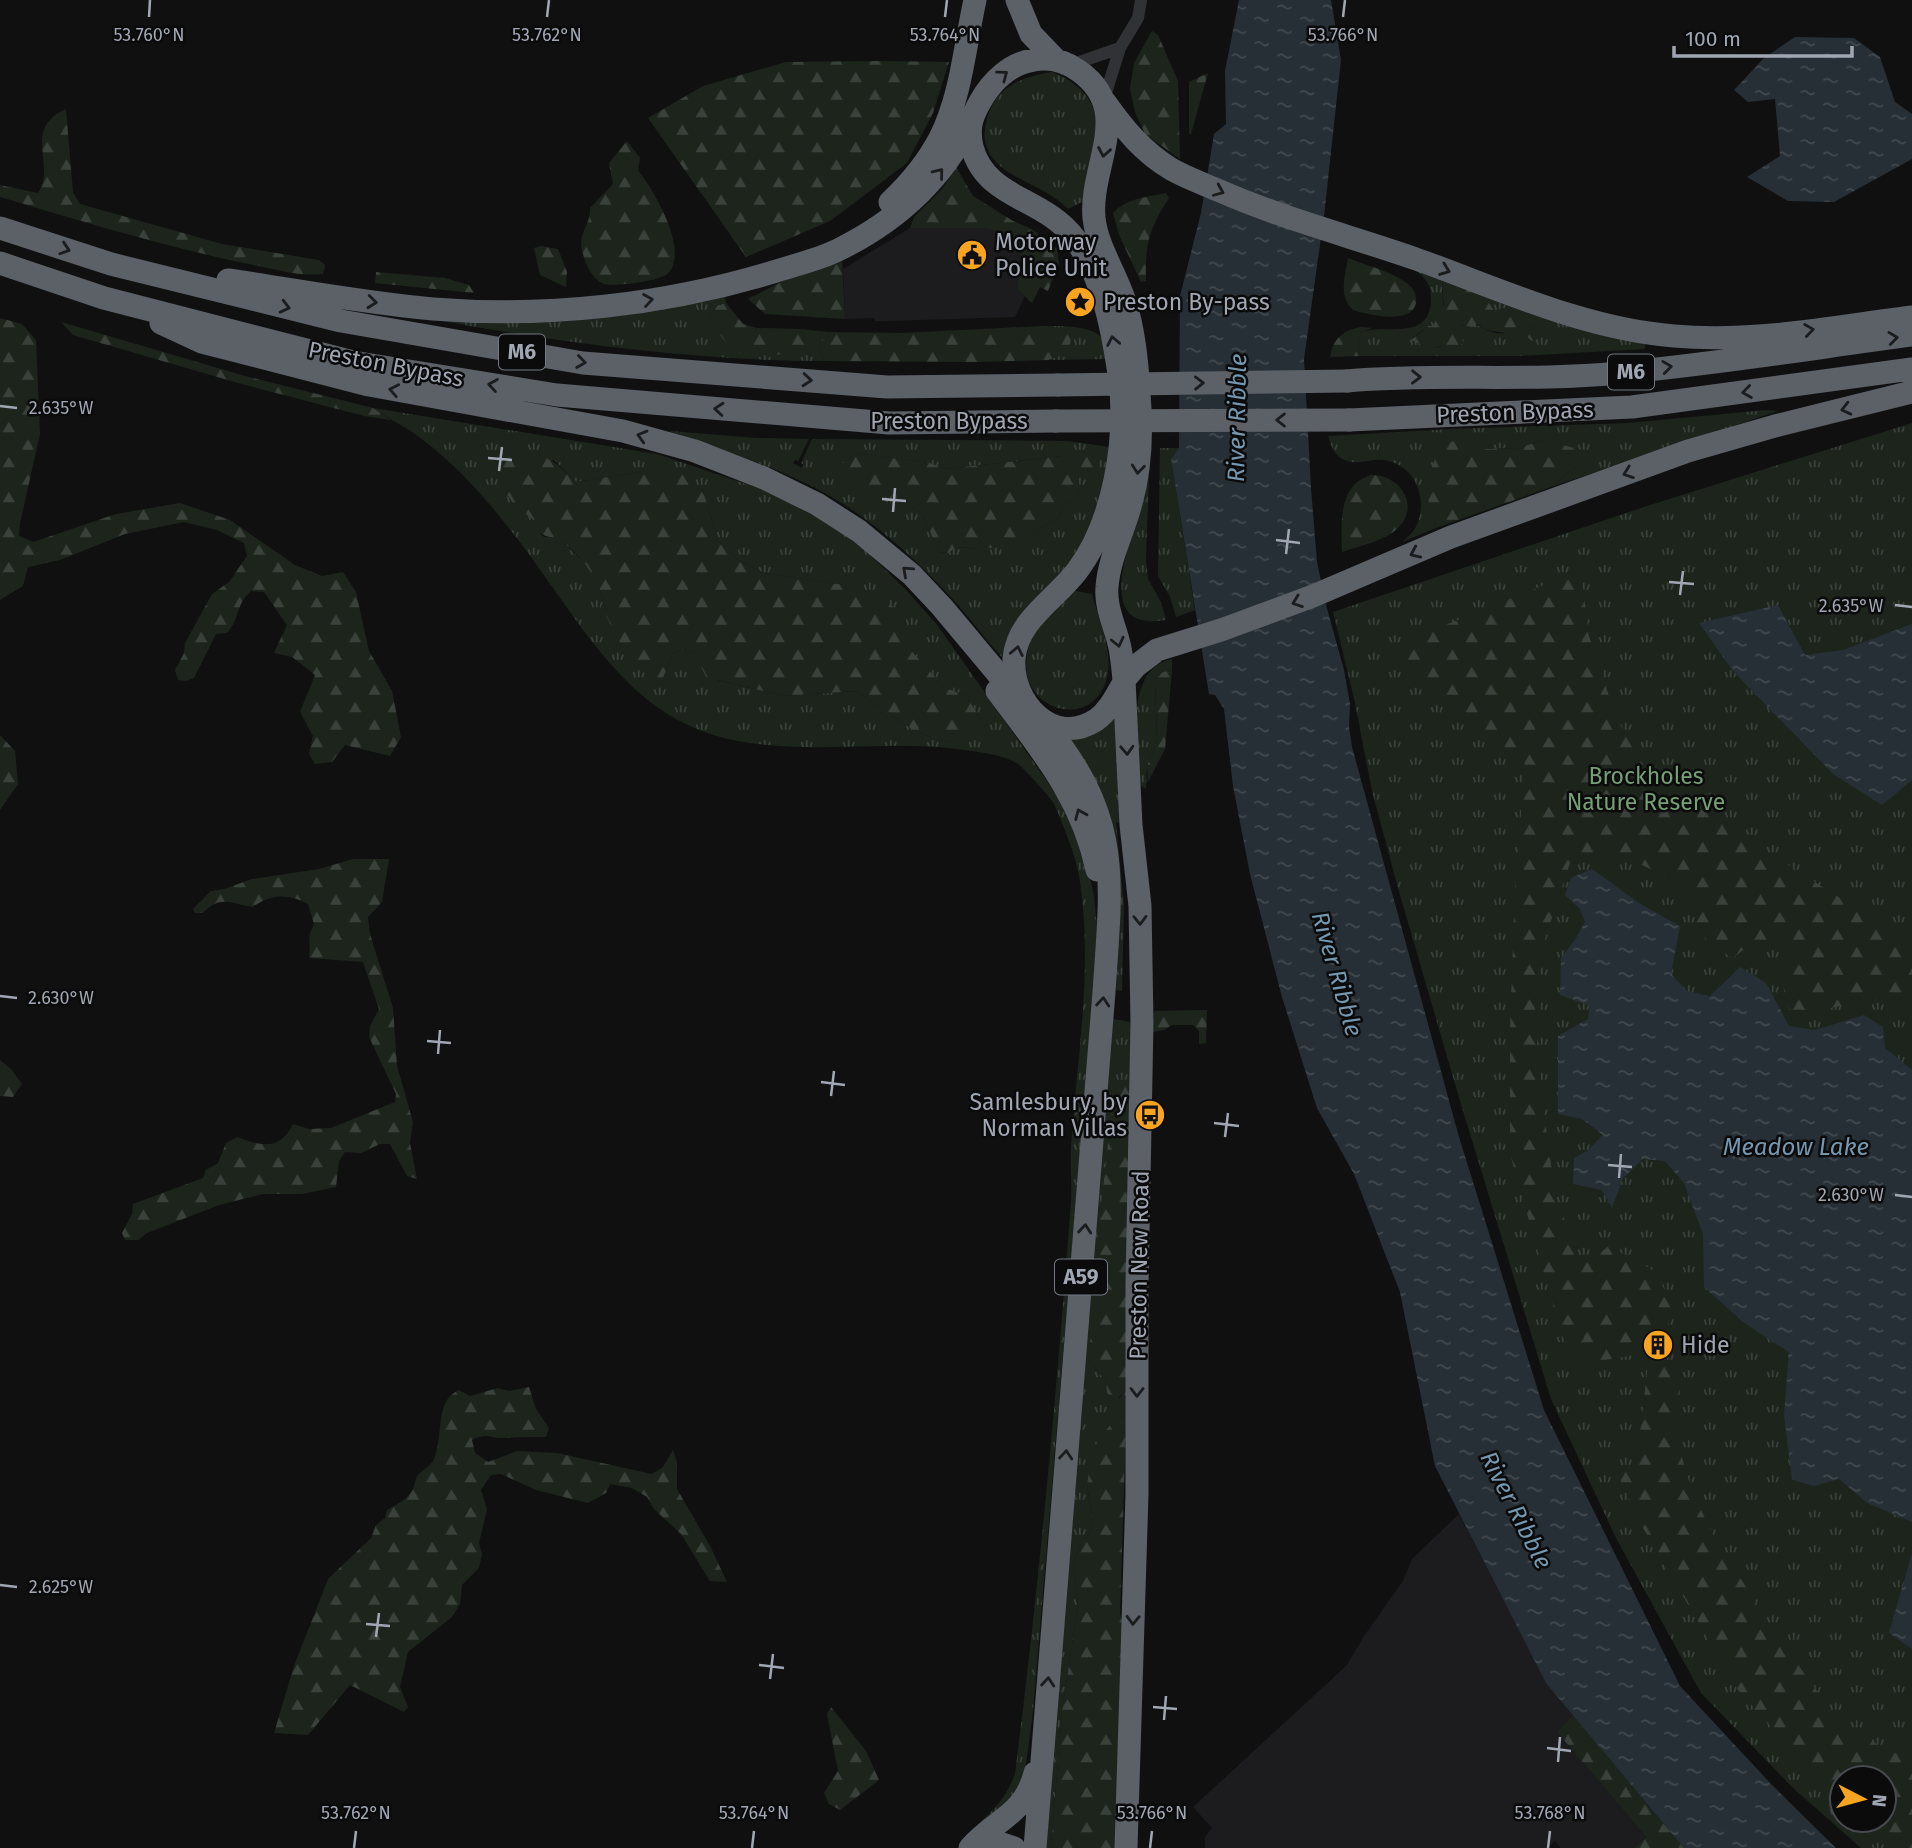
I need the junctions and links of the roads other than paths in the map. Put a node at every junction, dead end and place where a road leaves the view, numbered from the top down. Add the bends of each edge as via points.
1 (975, 0) edge
2 (984, 0) edge
3 (1017, 0) edge
4 (1141, 0) edge
5 (1120, 48) junction
6 (1063, 63) junction
7 (1105, 101) junction
8 (969, 122) junction
9 (0, 228) edge
10 (0, 262) edge
11 (111, 264) junction
12 (790, 266) junction
13 (104, 298) junction
14 (1912, 317) edge
15 (1912, 335) edge
16 (1912, 369) edge
17 (1912, 392) edge
18 (943, 607) junction
19 (1124, 681) junction
20 (1038, 718) junction
21 (1109, 928) junction
22 (1044, 1735) junction
23 (972, 1848) edge
24 (1014, 1848) edge
25 (1035, 1848) edge
26 (1126, 1848) edge

1 - 12 highway via 949,116 929,157 890,202
2 - 8 highway via 971,75
3 - 6 highway via 1031,34
4 - 5 street via 1138,18
5 - 6 street
5 - 7 street
6 - 7 highway via 1089,78
8 -> 6 highway via 1003,74 1023,62
7 -> 14 highway via 1128,134 1158,161 1184,176 1247,203 1578,317 1644,333 1704,338 1755,337
7 -> 19 highway, Preston New Road via 1105,150 1094,193 1094,218 1126,304 1139,394 1137,477 1107,583
12 -> 8 highway via 836,251 908,205 943,169
20 -> 8 highway via 1018,687 1016,648 1028,622 1076,572 1097,536 1115,477 1121,388 1108,315 1086,257 1054,217 988,177 973,151
9 -> 11 highway, Preston Bypass / M6
10 - 13 highway, Preston Bypass / M6
11 -> 12 highway via 344,299 435,309 523,311 611,306 704,291
11 -> 15 highway, Preston Bypass / M6, bridge via 341,321 583,363 887,387 1348,381 1398,376 1503,379 1617,373
16 -> 13 highway, Preston Bypass / M6, bridge via 1632,407 1349,419 889,423 557,395 353,362
18 -> 13 highway via 886,553 817,504 695,452 623,431 369,385 202,342
17 -> 19 highway via 1688,451 1451,537 1360,577 1170,645 1150,654
18 - 20 highway
21 -> 18 highway via 1094,855 1078,808 975,662
19 - 20 highway via 1108,709 1093,722 1071,728
19 -> 26 highway, Preston New Road / A59 via 1140,905 1142,1022 1137,1494
20 - 21 highway, A59 via 1078,770 1097,808 1111,880
22 -> 21 highway, A59
22 - 23 highway via 1034,1779 1021,1805
22 - 25 highway, A59
23 - 24 highway via 996,1842

